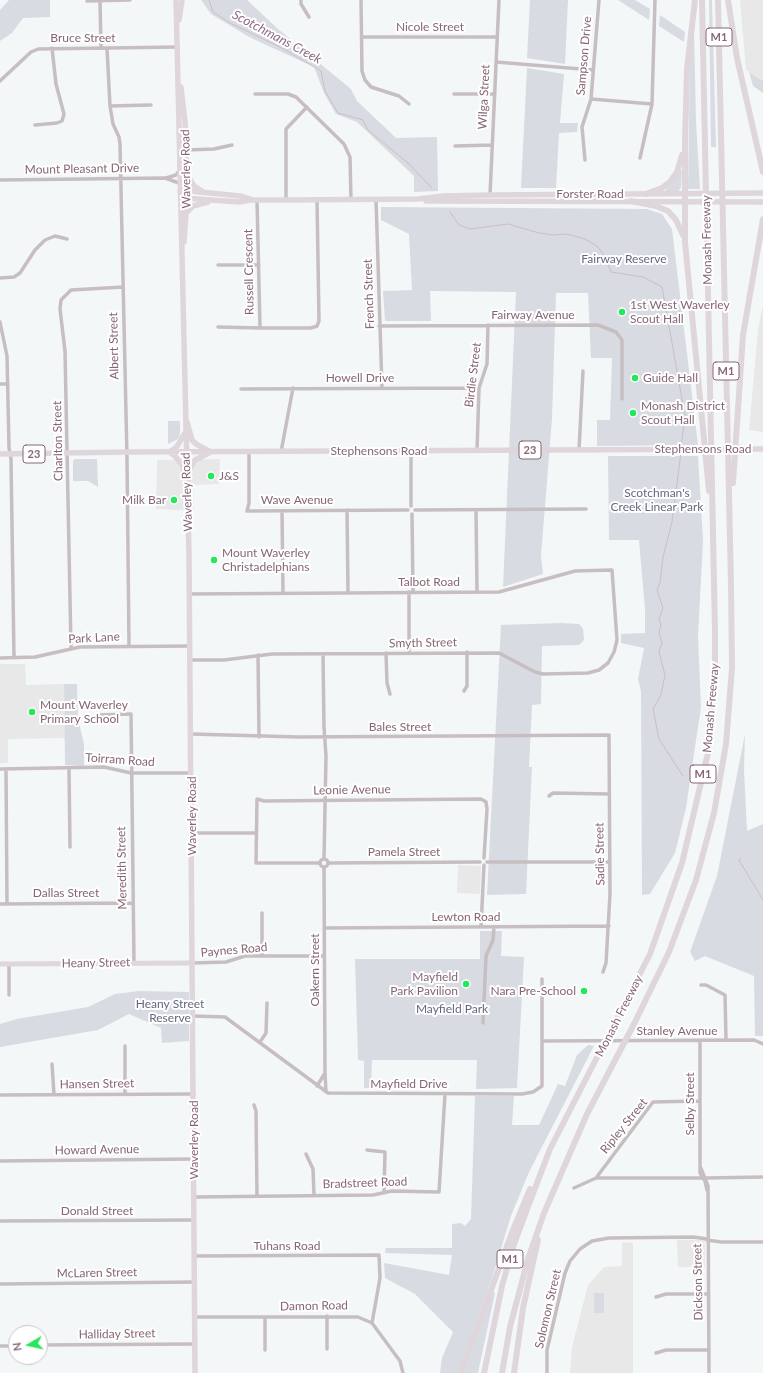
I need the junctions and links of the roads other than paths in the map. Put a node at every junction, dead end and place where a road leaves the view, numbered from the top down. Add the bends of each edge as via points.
1 (130, 0) edge
2 (176, 0) edge
3 (182, 0) edge
4 (301, 0) edge
5 (361, 0) edge
6 (499, 0) edge
7 (599, 0) edge
8 (655, 0) edge
9 (695, 0) edge
10 (702, 0) edge
11 (718, 0) edge
12 (728, 0) edge
13 (87, 1) edge
14 (100, 1) edge
15 (309, 17) dead end
16 (178, 26) junction
17 (362, 37) junction
18 (497, 37) junction
19 (178, 47) junction
20 (52, 48) junction
21 (101, 48) junction
22 (107, 48) junction
23 (496, 62) junction
24 (593, 70) junction
25 (179, 79) junction
26 (0, 80) edge
27 (255, 94) dead end
28 (454, 94) dead end
29 (495, 94) junction
30 (591, 99) junction
31 (409, 104) dead end
32 (652, 104) junction
33 (151, 105) dead end
34 (110, 106) junction
35 (307, 107) junction
36 (35, 125) dead end
37 (685, 142) junction
38 (232, 145) dead end
39 (492, 145) junction
40 (455, 146) dead end
41 (758, 147) junction
42 (179, 150) junction
43 (186, 150) junction
44 (763, 157) edge
45 (640, 158) dead end
46 (585, 160) dead end
47 (179, 171) junction
48 (186, 172) junction
49 (763, 172) edge
50 (165, 178) junction
51 (120, 179) junction
52 (0, 180) edge
53 (180, 183) junction
54 (180, 190) junction
55 (187, 191) junction
56 (206, 193) junction
57 (646, 194) junction
58 (685, 194) junction
59 (763, 194) edge
60 (180, 198) junction
61 (187, 198) junction
62 (490, 198) junction
63 (255, 200) junction
64 (286, 200) junction
65 (317, 200) junction
66 (351, 200) junction
67 (376, 200) junction
68 (212, 201) junction
69 (631, 201) junction
70 (685, 202) junction
71 (763, 202) edge
72 (186, 213) junction
73 (763, 218) edge
74 (68, 239) dead end
75 (763, 240) edge
76 (686, 242) junction
77 (182, 259) junction
78 (757, 259) junction
79 (218, 265) dead end
80 (259, 265) junction
81 (0, 278) edge
82 (123, 287) junction
83 (0, 322) edge
84 (488, 325) junction
85 (380, 326) junction
86 (218, 328) dead end
87 (260, 328) junction
88 (583, 371) dead end
89 (0, 384) edge
90 (8, 384) junction
91 (293, 388) junction
92 (382, 388) junction
93 (479, 388) junction
94 (241, 389) dead end
95 (622, 399) dead end
96 (185, 417) junction
97 (185, 431) junction
98 (762, 449) edge
99 (579, 450) junction
100 (411, 451) junction
101 (477, 451) junction
102 (127, 452) junction
103 (169, 452) junction
104 (186, 452) junction
105 (211, 452) junction
106 (249, 452) junction
107 (280, 452) junction
108 (0, 454) edge
109 (11, 454) junction
110 (68, 454) junction
111 (187, 475) junction
112 (187, 486) junction
113 (411, 506) junction
114 (586, 509) dead end
115 (347, 510) junction
116 (408, 510) junction
117 (415, 510) junction
118 (476, 510) junction
119 (282, 511) junction
120 (412, 514) junction
121 (730, 526) junction
122 (714, 533) junction
123 (348, 592) junction
124 (411, 592) junction
125 (477, 592) junction
126 (284, 593) junction
127 (189, 594) junction
128 (616, 624) joint
129 (129, 646) junction
130 (190, 646) junction
131 (70, 648) junction
132 (409, 652) junction
133 (467, 652) junction
134 (323, 654) junction
135 (386, 654) junction
136 (258, 655) junction
137 (0, 658) edge
138 (14, 658) junction
139 (190, 660) junction
140 (464, 691) dead end
141 (390, 694) dead end
142 (99, 715) dead end
143 (191, 734) junction
144 (609, 735) joint
145 (259, 737) junction
146 (325, 737) junction
147 (69, 768) junction
148 (0, 769) edge
149 (6, 769) junction
150 (191, 772) junction
151 (131, 774) junction
152 (609, 794) junction
153 (549, 796) dead end
154 (324, 800) junction
155 (192, 833) junction
156 (256, 833) junction
157 (70, 847) dead end
158 (484, 858) junction
159 (324, 859) junction
160 (480, 862) junction
161 (487, 862) junction
162 (610, 862) junction
163 (320, 863) junction
164 (328, 863) junction
165 (484, 866) junction
166 (324, 867) junction
167 (133, 903) junction
168 (0, 904) edge
169 (7, 904) junction
170 (262, 913) dead end
171 (609, 926) junction
172 (481, 927) junction
173 (494, 927) junction
174 (324, 928) junction
175 (262, 956) junction
176 (324, 956) junction
177 (134, 962) junction
178 (193, 963) junction
179 (0, 964) edge
180 (9, 964) junction
181 (603, 972) dead end
182 (542, 979) dead end
183 (701, 985) dead end
184 (9, 995) dead end
185 (267, 1003) dead end
186 (193, 1016) junction
187 (483, 1023) dead end
188 (726, 1040) junction
189 (542, 1041) junction
190 (700, 1041) junction
191 (260, 1042) junction
192 (763, 1044) edge
193 (125, 1046) dead end
194 (52, 1064) dead end
195 (325, 1073) junction
196 (317, 1086) junction
197 (326, 1092) junction
198 (125, 1094) junction
199 (194, 1094) junction
200 (445, 1094) junction
201 (54, 1095) junction
202 (0, 1096) edge
203 (699, 1101) junction
204 (254, 1105) dead end
205 (550, 1149) junction
206 (367, 1150) dead end
207 (306, 1154) dead end
208 (194, 1159) junction
209 (0, 1161) edge
210 (763, 1177) edge
211 (596, 1178) junction
212 (704, 1178) junction
213 (574, 1188) dead end
214 (384, 1193) junction
215 (314, 1195) junction
216 (257, 1196) junction
217 (194, 1197) junction
218 (544, 1214) junction
219 (194, 1220) junction
220 (0, 1222) edge
221 (708, 1240) junction
222 (763, 1242) edge
223 (194, 1256) junction
224 (194, 1282) junction
225 (0, 1284) edge
226 (708, 1294) junction
227 (656, 1297) dead end
228 (327, 1316) junction
229 (194, 1317) junction
230 (265, 1317) junction
231 (372, 1323) junction
232 (194, 1344) junction
233 (48, 1345) edge
234 (327, 1349) dead end
235 (265, 1350) dead end
236 (708, 1350) junction
237 (656, 1353) dead end
238 (195, 1373) edge
239 (403, 1373) edge
240 (462, 1373) edge
241 (484, 1373) edge
242 (502, 1373) edge
243 (514, 1373) edge
244 (547, 1373) edge
245 (709, 1373) edge

1 - 14 street
2 - 16 main road, Waverley Road
3 - 16 main road, Waverley Road
4 - 15 street
5 - 17 street
6 - 18 street, Wilga Street
7 - 24 street, Sampson Drive
8 - 32 street
9 - 37 highway via 688,56
10 - 122 highway, Monash Freeway / M1
11 - 121 highway, Monash Freeway / M1
12 - 41 highway via 736,58
13 - 14 street
14 - 21 street
16 - 19 main road, Waverley Road
17 - 18 street, Nicole Street
17 - 31 street via 362,71 365,80 371,87 399,96
18 - 23 street, Wilga Street
19 - 22 street, Bruce Street
19 - 25 main road, Waverley Road
20 - 21 street, Bruce Street
20 - 26 street, Bruce Street via 31,52
20 - 36 street via 56,84 64,114 62,121 57,123
21 - 22 street, Bruce Street
22 - 34 street, Albert Street
23 - 24 street via 543,68
23 - 29 street, Wilga Street
24 - 30 street, Sampson Drive
25 - 42 main road, Waverley Road
25 - 43 main road, Waverley Road
27 - 35 street via 288,94 296,97
28 - 29 street
29 - 39 street, Wilga Street
30 - 32 street
30 - 46 street, Sampson Drive via 582,127
32 - 45 street
33 - 34 street
34 - 51 street, Albert Street via 113,124 119,137
35 - 64 street via 286,129
35 - 66 street via 348,150
37 - 57 highway via 681,162 674,178 662,188
37 - 58 highway
38 - 43 street via 214,150
39 - 40 street
39 - 62 street, Wilga Street
41 - 44 highway
41 - 49 highway
42 - 43 main road
42 - 47 main road, Waverley Road
43 - 48 main road, Waverley Road
47 - 50 street, Mount Pleasant Drive via 176,175
47 - 53 main road, Waverley Road
48 - 55 main road, Waverley Road
48 - 56 main road via 194,186
50 - 51 street, Mount Pleasant Drive
50 - 53 street, Mount Pleasant Drive
51 - 52 street, Mount Pleasant Drive
51 - 82 street, Albert Street
53 - 54 main road, Waverley Road
54 - 55 main road, Forster Road
54 - 60 main road, Waverley Road
55 - 56 main road, Forster Road
55 - 61 main road, Waverley Road
56 - 63 main road, Forster Road
57 - 58 main road, Forster Road
57 - 62 main road, Forster Road
58 - 59 main road, Forster Road
58 - 70 highway
60 - 61 main road, Forster Road
60 - 77 main road, Waverley Road
61 - 68 main road, Forster Road
61 - 72 main road, Waverley Road
62 - 67 main road, Forster Road via 442,196 418,200
62 - 69 main road, Forster Road
63 - 64 main road, Forster Road
63 - 68 main road, Forster Road
63 - 80 street, Russell Crescent
64 - 65 main road, Forster Road
65 - 66 main road, Forster Road
65 - 87 street, Russell Crescent via 317,326
66 - 67 main road, Forster Road
67 - 85 street, French Street
68 - 72 main road via 192,206
69 - 70 main road, Forster Road
69 - 76 highway via 656,206 668,212 679,225
70 - 71 main road, Forster Road
70 - 76 highway
72 - 77 main road, Waverley Road
73 - 78 highway
74 - 81 street via 55,236 45,240 20,273 14,277
75 - 78 highway
76 - 122 highway
77 - 96 main road, Waverley Road
78 - 121 highway via 743,334
79 - 80 street
80 - 87 street, Russell Crescent
82 - 102 street, Albert Street
82 - 110 street, Charlton Street via 79,288 72,290 61,300 66,351
83 - 90 street via 7,356
84 - 85 street, Fairway Avenue
84 - 93 street, Birdie Street via 487,364
84 - 95 street, Fairway Avenue via 598,325 616,332 622,340
85 - 92 street, French Street
86 - 87 street
88 - 99 street
89 - 90 street
90 - 109 street
91 - 92 street, Howell Drive
91 - 94 street, Howell Drive
91 - 107 street
92 - 93 street, Howell Drive
93 - 101 street, Birdie Street
96 - 97 main road, Waverley Road
96 - 105 main road via 192,440
97 - 103 main road via 176,448
97 - 104 main road, Waverley Road
98 - 99 main road, Stephensons Road / 23
99 - 101 main road, Stephensons Road / 23
100 - 101 main road, Stephensons Road / 23
100 - 107 main road, Stephensons Road / 23
100 - 113 street
102 - 103 main road, Stephensons Road / 23
102 - 110 main road, Stephensons Road / 23
102 - 129 street, Albert Street
103 - 104 main road, Stephensons Road / 23
103 - 112 main road via 183,466
104 - 105 main road, Stephensons Road / 23
104 - 111 main road, Waverley Road
105 - 106 main road, Stephensons Road / 23
105 - 111 main road via 195,460
106 - 107 main road, Stephensons Road / 23
106 - 119 street, Wave Avenue via 247,511
108 - 109 main road, Stephensons Road / 23
109 - 110 main road, Stephensons Road / 23
109 - 138 street
110 - 131 street, Charlton Street
111 - 112 main road, Waverley Road
112 - 127 main road, Waverley Road
113 - 116 street
113 - 117 street
114 - 118 street
115 - 116 street, Wave Avenue
115 - 119 street, Wave Avenue
115 - 123 street
116 - 120 street
117 - 118 street
117 - 120 street
118 - 125 street
119 - 126 street
120 - 124 street
121 - 218 highway, Monash Freeway / M1 via 732,668 726,744 714,813 696,880 669,952 587,1114
122 - 205 highway, Monash Freeway / M1 via 715,631 712,720 698,801 682,863 650,954
123 - 124 street, Talbot Road
123 - 126 street, Talbot Road
124 - 125 street, Talbot Road
124 - 132 street
125 - 128 street, Talbot Road via 500,592 575,571 612,570
126 - 127 street, Talbot Road
127 - 130 main road, Waverley Road
128 - 133 street, Smyth Street via 617,640 612,658 599,670 588,673 543,674 499,653
129 - 130 street, Park Lane
129 - 131 street, Park Lane
130 - 139 main road, Waverley Road
131 - 138 street, Park Lane via 35,657
132 - 133 street, Smyth Street
132 - 135 street, Smyth Street
133 - 140 street via 467,686
134 - 135 street, Smyth Street
134 - 136 street, Smyth Street
134 - 146 street
135 - 141 street
136 - 139 street, Smyth Street via 224,660
136 - 145 street
137 - 138 street, Park Lane
139 - 143 main road, Waverley Road
142 - 151 street, Meredith Street via 131,714
143 - 145 street, Bales Street
143 - 150 main road, Waverley Road
144 - 146 street, Bales Street
144 - 152 street, Sadie Street
145 - 146 street, Bales Street
146 - 154 street
147 - 149 street, Toirram Road
147 - 151 street, Toirram Road via 104,767
147 - 157 street
148 - 149 street, Toirram Road
149 - 169 street
150 - 151 street, Toirram Road
150 - 155 main road, Waverley Road
151 - 167 street, Meredith Street
152 - 153 street via 553,793
152 - 162 street, Sadie Street
154 - 156 street, Leonie Avenue via 257,799
154 - 158 street, Leonie Avenue via 480,799 486,802 487,809
154 - 159 street
155 - 156 street
155 - 178 main road, Waverley Road
156 - 163 street via 256,863
158 - 160 street
158 - 161 street
159 - 163 street
159 - 164 street
160 - 164 street, Pamela Street
160 - 165 street
161 - 162 street
161 - 165 street
162 - 171 street, Sadie Street
163 - 166 street
164 - 166 street
165 - 172 street
166 - 174 street, Oakern Street
167 - 169 street, Dallas Street
167 - 177 street, Meredith Street
168 - 169 street, Dallas Street
170 - 175 street
171 - 173 street, Lewton Road
171 - 181 street, Sadie Street
172 - 173 street, Lewton Road
172 - 174 street, Lewton Road
173 - 187 street via 493,940 486,960
174 - 176 street, Oakern Street
175 - 176 street, Paynes Road
175 - 178 street, Paynes Road via 245,956 226,962
176 - 195 street, Oakern Street
177 - 178 street, Heany Street
177 - 180 street, Heany Street
178 - 186 main road, Waverley Road
179 - 180 street, Heany Street
180 - 184 street
182 - 189 street, Mayfield Drive
183 - 188 street via 725,995
185 - 191 street via 266,1033
186 - 191 street, Mayfield Drive via 225,1017
186 - 199 main road, Waverley Road
188 - 190 street, Stanley Avenue
188 - 192 street, Stanley Avenue via 754,1040
189 - 190 street, Stanley Avenue
189 - 200 street, Mayfield Drive via 542,1086 533,1092
190 - 203 street, Selby Street
191 - 196 street, Mayfield Drive
193 - 198 street
194 - 201 street
195 - 196 street
195 - 197 street, Oakern Street
196 - 197 street, Mayfield Drive
197 - 200 street, Mayfield Drive
198 - 199 street, Hansen Street
198 - 201 street, Hansen Street
199 - 208 main road, Waverley Road
200 - 214 street, Bradstreet Road via 439,1192
201 - 202 street, Hansen Street
203 - 211 street, Ripley Street via 653,1102
203 - 212 street, Selby Street via 700,1173
204 - 216 street
205 - 240 highway via 524,1201
205 - 241 highway, Monash Freeway / M1 via 513,1247
206 - 214 street via 385,1152
207 - 215 street via 313,1169
208 - 209 street, Howard Avenue
208 - 217 main road, Waverley Road
210 - 212 street
211 - 212 street
211 - 213 street
212 - 221 street, Dickson Street via 707,1190
214 - 215 street, Bradstreet Road
215 - 216 street, Bradstreet Road
216 - 217 street, Bradstreet Road
217 - 219 main road, Waverley Road
218 - 242 highway, Monash Freeway / M1 via 528,1258 510,1327
218 - 243 highway via 523,1308
219 - 220 street, Donald Street
219 - 223 main road, Waverley Road
221 - 222 street, Solomon Street
221 - 226 street, Dickson Street
221 - 244 street, Solomon Street via 693,1237 609,1238 592,1242 580,1249 565,1273 547,1350
223 - 224 main road, Waverley Road
223 - 231 street, Tuhans Road via 379,1255 380,1278
224 - 225 street, McLaren Street
224 - 229 main road, Waverley Road
226 - 227 street via 666,1294
226 - 236 street, Dickson Street
228 - 230 street, Damon Road
228 - 231 street, Damon Road via 358,1317
228 - 234 street
229 - 230 street, Damon Road
229 - 232 main road, Waverley Road
230 - 235 street
231 - 239 street via 400,1361
232 - 233 street, Halliday Street
232 - 238 main road, Waverley Road
236 - 237 street via 666,1350
236 - 245 street, Dickson Street

